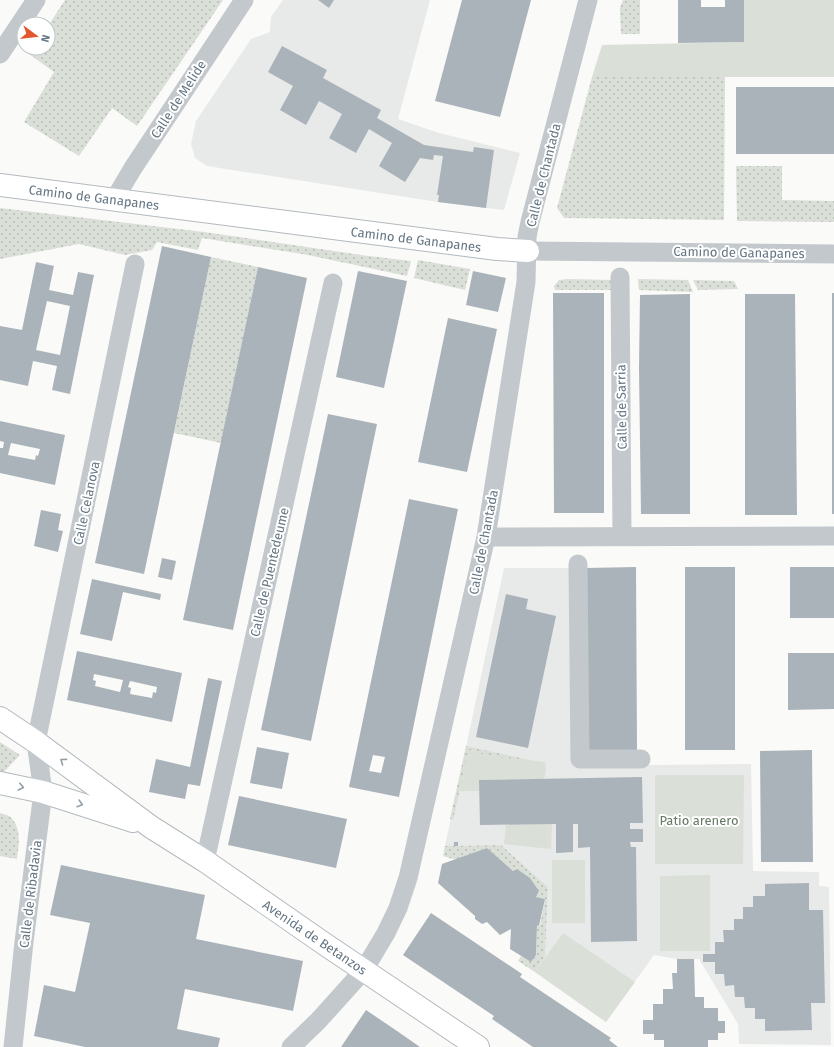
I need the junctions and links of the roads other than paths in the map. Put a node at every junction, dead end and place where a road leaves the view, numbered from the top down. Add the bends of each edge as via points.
1 (36, 0) edge
2 (244, 0) edge
3 (588, 0) edge
4 (0, 54) edge
5 (0, 185) edge
6 (114, 200) junction
7 (528, 251) junction
8 (834, 254) edge
9 (135, 264) dead end
10 (620, 277) dead end
11 (333, 283) dead end
12 (622, 536) junction
13 (834, 536) edge
14 (486, 537) junction
15 (578, 564) dead end
16 (0, 718) edge
17 (36, 742) junction
18 (640, 759) dead end
19 (0, 783) edge
20 (43, 792) junction
21 (151, 828) junction
22 (205, 861) junction
23 (364, 970) junction
24 (13, 1047) edge
25 (291, 1047) edge
26 (478, 1047) edge

1 - 4 street
2 - 6 street, Calle de Melide
3 - 7 street, Calle de Chantada via 530,222
5 - 6 street, Camino de Ganapanes
6 - 7 street, Camino de Ganapanes
7 - 8 street, Camino de Ganapanes
7 - 14 street, Calle de Chantada via 526,282
9 - 17 street, Calle Celanova
10 - 12 street, Calle de Sarria
11 - 22 street, Calle de Puentedeume
12 - 13 street
12 - 14 street
14 - 23 street, Calle de Chantada via 408,878 398,908
15 - 18 street via 580,759
16 - 17 street, Avenida de Betanzos
17 - 20 street, Calle de Ribadavia
21 -> 17 street, Avenida de Betanzos
19 -> 20 street, Avenida de Betanzos
20 -> 21 street, Avenida de Betanzos
20 - 24 street, Calle de Ribadavia
21 - 22 street, Avenida de Betanzos
22 - 23 street, Avenida de Betanzos
23 - 25 street, Calle de Chantada
23 - 26 street, Avenida de Betanzos

